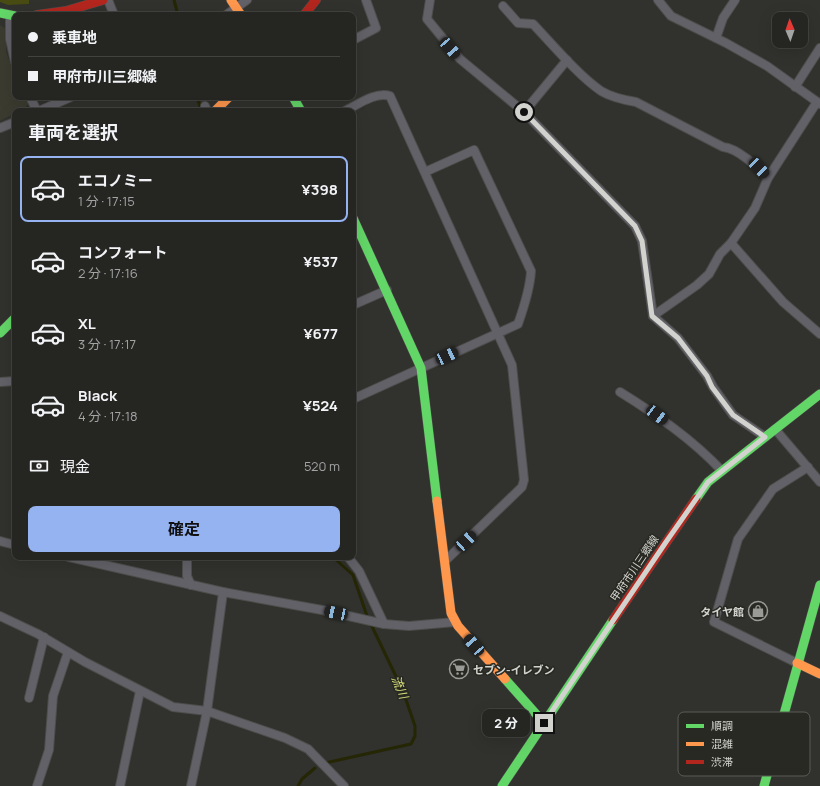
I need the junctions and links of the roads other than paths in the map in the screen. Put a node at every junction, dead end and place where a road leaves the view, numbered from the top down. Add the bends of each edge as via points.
1 (103, 0) edge
2 (108, 0) edge
3 (247, 0) edge
4 (316, 0) edge
5 (366, 0) edge
6 (430, 0) edge
7 (658, 0) edge
8 (735, 0) edge
9 (503, 6) dead end
10 (236, 8) edge
11 (59, 12) edge
12 (113, 12) edge
13 (306, 12) edge
14 (0, 13) edge
15 (12, 16) edge
16 (12, 24) edge
17 (356, 38) edge
18 (716, 38) junction
19 (12, 48) edge
20 (820, 48) edge
21 (567, 60) junction
22 (795, 87) junction
23 (64, 100) edge
24 (226, 100) edge
25 (818, 103) edge
26 (45, 108) edge
27 (218, 108) edge
28 (351, 108) edge
29 (524, 112) junction
30 (12, 123) edge
31 (0, 128) edge
32 (425, 172) junction
33 (768, 178) junction
34 (356, 224) edge
35 (731, 243) junction
36 (387, 290) junction
37 (356, 305) edge
38 (652, 316) junction
39 (12, 321) edge
40 (498, 332) junction
41 (0, 333) edge
42 (820, 334) edge
43 (421, 368) junction
44 (12, 380) edge
45 (0, 382) edge
46 (620, 392) dead end
47 (820, 394) edge
48 (356, 398) edge
49 (775, 429) junction
50 (765, 437) junction
51 (808, 468) junction
52 (722, 471) junction
53 (820, 482) edge
54 (0, 541) edge
55 (12, 544) edge
56 (82, 560) edge
57 (187, 560) edge
58 (350, 560) edge
59 (445, 561) junction
60 (191, 585) junction
61 (820, 585) edge
62 (223, 592) junction
63 (0, 617) edge
64 (455, 622) junction
65 (381, 623) junction
66 (44, 637) junction
67 (68, 652) junction
68 (797, 663) junction
69 (820, 674) edge
70 (140, 690) junction
71 (29, 698) dead end
72 (207, 711) junction
73 (784, 712) edge
74 (544, 723) junction
75 (767, 776) edge
76 (37, 786) edge
77 (120, 786) edge
78 (191, 786) edge
79 (344, 786) edge
80 (502, 786) edge
81 (764, 786) edge

1 - 11 street
2 - 12 street
3 - 10 street
4 - 13 street
5 - 17 street via 376,28
6 - 29 street via 427,19 460,59
7 - 18 street via 671,16
8 - 18 street via 723,18
9 - 21 street via 518,23 533,24
14 - 15 street
16 - 19 street
18 - 22 street via 767,66
20 - 22 street
21 - 29 street
21 - 33 street via 601,90 620,99 636,102 723,147 730,147 759,168
22 - 25 street
23 - 26 street
24 - 27 street
25 - 33 street
28 - 32 street via 377,96 390,96
29 - 38 street via 635,226 642,241
30 - 31 street
32 - 40 street
32 - 40 street via 474,150 531,271 518,324
33 - 35 street via 755,208
34 - 36 street
35 - 38 street via 698,285
35 - 42 street via 783,302
36 - 37 street
36 - 43 street
38 - 50 street via 678,338 733,415
39 - 41 street
40 - 43 street
40 - 59 street via 512,365 524,480 518,493
43 - 48 street
43 - 59 street
44 - 45 street
46 - 52 street via 657,415
47 - 49 street, 甲府市川三郷線
49 - 50 street, 甲府市川三郷線
49 - 51 street
50 - 52 street, 甲府市川三郷線
51 - 53 street
51 - 68 street via 773,489 738,538 714,622
52 - 74 street, 甲府市川三郷線 via 708,482
54 - 55 street
56 - 60 street
57 - 60 street via 187,576
58 - 65 street via 359,571
59 - 64 street via 451,613
60 - 62 street
61 - 68 street
62 - 65 street
62 - 72 street
63 - 66 street
64 - 65 street via 409,626
64 - 74 street
66 - 67 street
66 - 71 street
67 - 70 street
67 - 76 street via 53,696 49,750
68 - 69 street
68 - 73 street
70 - 72 street via 173,707
70 - 77 street
72 - 78 street
72 - 79 street via 285,738 308,749
74 - 80 street, 甲府市川三郷線
75 - 81 street

